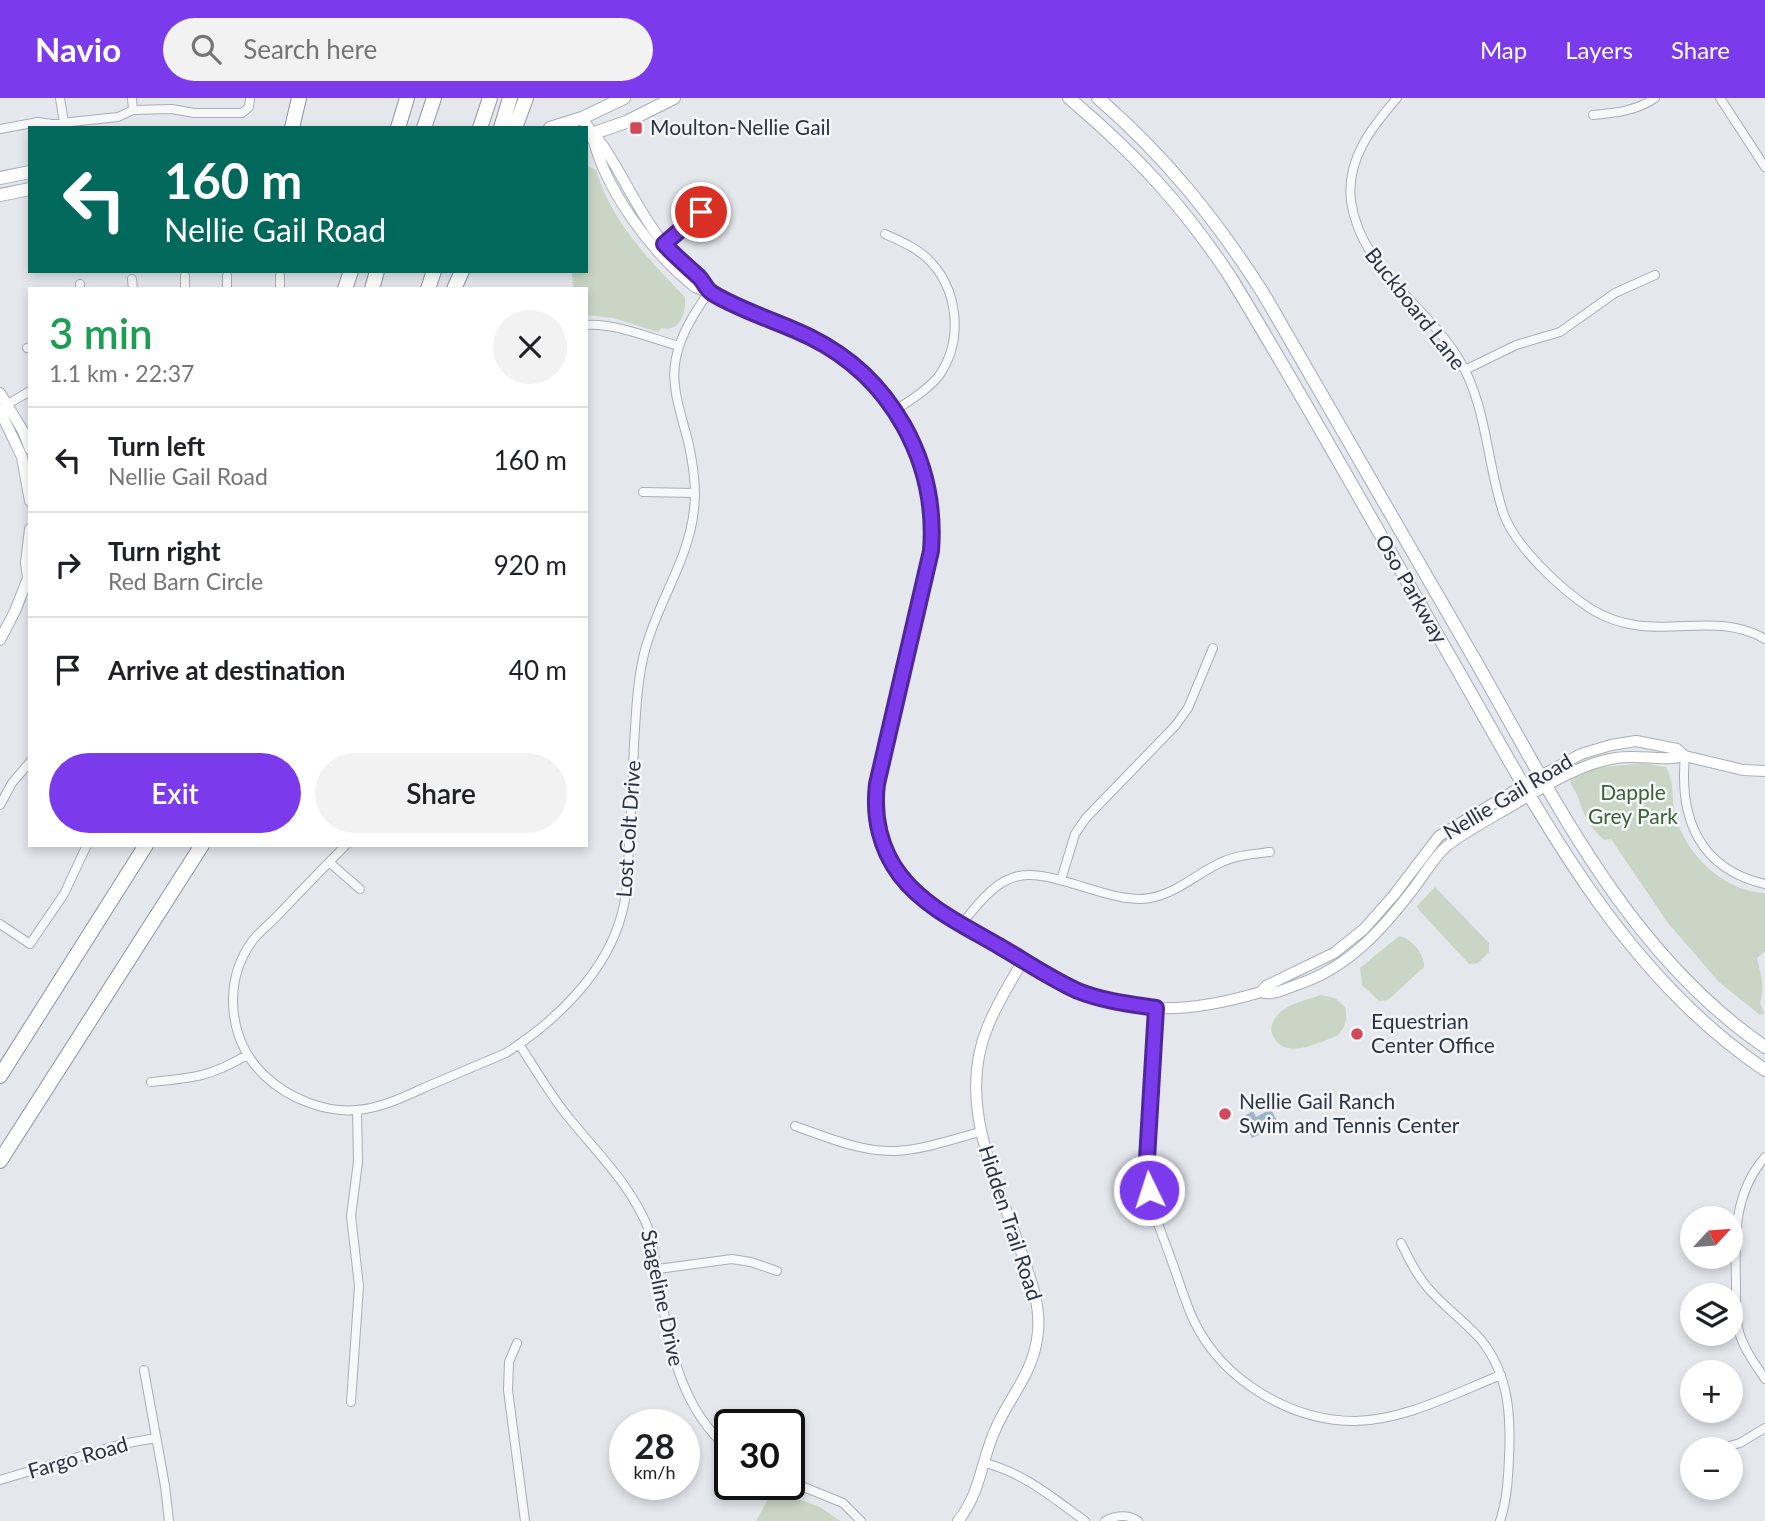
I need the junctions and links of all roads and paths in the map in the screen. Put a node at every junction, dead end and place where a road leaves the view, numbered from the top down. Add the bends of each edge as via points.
1 (60, 98) edge
2 (132, 98) edge
3 (250, 98) edge
4 (299, 98) edge
5 (490, 98) edge
6 (510, 98) edge
7 (526, 98) edge
8 (624, 98) edge
9 (674, 98) edge
10 (1069, 98) edge
11 (1098, 98) edge
12 (1397, 98) edge
13 (1655, 98) edge
14 (1720, 98) edge
15 (433, 100) edge
16 (406, 101) edge
17 (133, 110) junction
18 (1592, 115) dead end
19 (582, 118) junction
20 (64, 123) junction
21 (292, 126) edge
22 (399, 126) edge
23 (425, 126) edge
24 (481, 126) edge
25 (502, 126) edge
26 (516, 126) edge
27 (556, 126) edge
28 (585, 126) edge
29 (0, 129) edge
30 (589, 135) edge
31 (1765, 166) edge
32 (28, 172) edge
33 (0, 178) edge
34 (28, 189) edge
35 (0, 195) edge
36 (701, 212) dead end
37 (885, 234) dead end
38 (660, 247) junction
39 (1655, 275) dead end
40 (185, 276) dead end
41 (227, 276) dead end
42 (280, 276) dead end
43 (132, 279) dead end
44 (133, 287) edge
45 (185, 287) edge
46 (227, 287) edge
47 (280, 287) edge
48 (709, 292) junction
49 (588, 325) edge
50 (679, 346) junction
51 (1465, 370) junction
52 (28, 392) edge
53 (0, 393) edge
54 (3, 408) edge
55 (895, 410) junction
56 (27, 454) edge
57 (643, 492) dead end
58 (695, 493) junction
59 (28, 546) edge
60 (28, 571) edge
61 (28, 578) edge
62 (1, 637) edge
63 (1765, 639) edge
64 (1213, 648) dead end
65 (1685, 756) junction
66 (28, 764) edge
67 (1765, 771) edge
68 (1544, 781) junction
69 (1527, 790) junction
70 (0, 806) edge
71 (86, 847) edge
72 (145, 847) edge
73 (201, 847) edge
74 (344, 847) edge
75 (1270, 852) dead end
76 (329, 862) junction
77 (1061, 880) junction
78 (1765, 884) edge
79 (359, 889) dead end
80 (962, 923) junction
81 (0, 924) edge
82 (1023, 960) junction
83 (1156, 1008) junction
84 (519, 1044) junction
85 (1765, 1047) edge
86 (247, 1055) junction
87 (1765, 1070) edge
88 (0, 1076) edge
89 (151, 1082) dead end
90 (357, 1110) junction
91 (794, 1126) dead end
92 (980, 1132) junction
93 (1765, 1157) edge
94 (0, 1161) edge
95 (1401, 1242) dead end
96 (658, 1269) junction
97 (777, 1271) dead end
98 (517, 1343) dead end
99 (144, 1370) dead end
100 (1502, 1375) junction
101 (1765, 1379) edge
102 (351, 1402) dead end
103 (1765, 1428) edge
104 (714, 1435) edge
105 (156, 1438) junction
106 (1743, 1441) edge
107 (985, 1463) junction
108 (0, 1480) edge
109 (805, 1488) edge
110 (169, 1521) edge
111 (525, 1521) edge
112 (861, 1521) edge
113 (958, 1521) edge
114 (1085, 1521) edge
115 (1105, 1521) edge
116 (1138, 1521) edge
117 (1500, 1521) edge

1 - 20 street
2 - 17 street
3 - 17 street via 247,111
4 - 21 highway
5 - 24 highway
6 - 25 highway
7 - 26 highway
8 - 19 main road
9 - 30 main road
10 - 69 main road, Oso Parkway via 1161,184 1231,278
11 - 68 main road, Oso Parkway via 1169,166 1238,253
12 - 51 street, Buckboard Lane via 1359,150 1350,197 1354,221 1376,261
13 - 18 street via 1627,111
14 - 31 street
15 - 23 highway
16 - 22 highway
17 - 20 street via 118,117
19 - 27 main road
19 - 28 street, Nellie Gail Road
20 - 29 street
30 - 38 street, Nellie Gail Road via 606,150
32 - 33 main road
34 - 35 main road
36 - 38 street
37 - 55 street via 909,245 937,270 949,293 955,320 950,354 937,378
38 - 48 street, Nellie Gail Road via 702,280
39 - 51 street via 1615,293 1560,332 1516,345
40 - 45 street
41 - 46 street
42 - 47 street
43 - 44 street
48 - 50 street, Lost Colt Drive
48 - 55 street, Nellie Gail Road via 830,348 861,370
49 - 50 street
50 - 58 street, Lost Colt Drive via 674,380
51 - 63 street, Buckboard Lane via 1480,409 1504,516 1551,576 1592,609 1623,623 1656,628 1734,626
52 - 54 street
53 - 54 street
54 - 56 street
55 - 80 street, Nellie Gail Road via 924,472 932,532 927,575 880,767 876,811 884,848 899,874 922,898
57 - 58 street
58 - 84 street, Lost Colt Drive via 687,542 652,626 639,678 622,912 607,952 594,971 557,1014
59 - 60 street
61 - 62 street
64 - 77 street via 1188,708 1175,726 1075,834
65 - 67 street, Nellie Gail Road
65 - 68 street, Nellie Gail Road via 1598,762
65 - 78 street via 1684,800 1696,837 1720,864 1749,881
66 - 70 street
68 - 69 street, Nellie Gail Road
68 - 85 main road, Oso Parkway via 1644,934 1707,999
69 - 83 street, Nellie Gail Road via 1445,848 1370,941 1340,965 1268,995 1261,992 1195,1007
69 - 87 main road, Oso Parkway via 1581,880 1627,941 1700,1017
71 - 81 street via 64,894 30,944
72 - 88 highway
73 - 94 highway
74 - 76 street
75 - 77 street via 1224,860 1178,889 1146,899 1110,895
76 - 79 street
76 - 86 street via 253,940 243,958 232,994 234,1022
77 - 80 street via 1033,874 1004,882 981,898
80 - 82 street, Nellie Gail Road
82 - 83 street, Nellie Gail Road via 1079,991
82 - 92 street, Hidden Trail Road via 982,1041 975,1091
83 - 100 street via 1149,1190 1196,1325 1227,1366 1252,1387 1294,1410 1355,1421 1399,1414
84 - 90 street, Lost Colt Drive via 403,1097
84 - 96 street, Stageline Drive via 563,1111 632,1194 644,1215
86 - 89 street via 206,1076
86 - 90 street, Lost Colt Drive via 267,1079 285,1091 322,1106
90 - 102 street via 358,1162 351,1216 359,1286
91 - 92 street via 848,1144 895,1151
92 - 107 street, Hidden Trail Road via 1032,1282 1038,1321 1029,1371 995,1429
93 - 101 street via 1745,1186 1735,1237 1738,1329
95 - 100 street via 1429,1290 1481,1340
96 - 97 street via 732,1259
96 - 104 street, Stageline Drive via 671,1348 686,1395
98 - 111 street via 509,1362 508,1390
99 - 105 street
100 - 117 street via 1511,1426 1508,1489
103 - 106 street
105 - 108 street, Fargo Road
105 - 110 street
107 - 113 street, Hidden Trail Road via 971,1504
107 - 114 street via 1029,1480
109 - 112 street via 843,1503
115 - 116 street via 1125,1516

